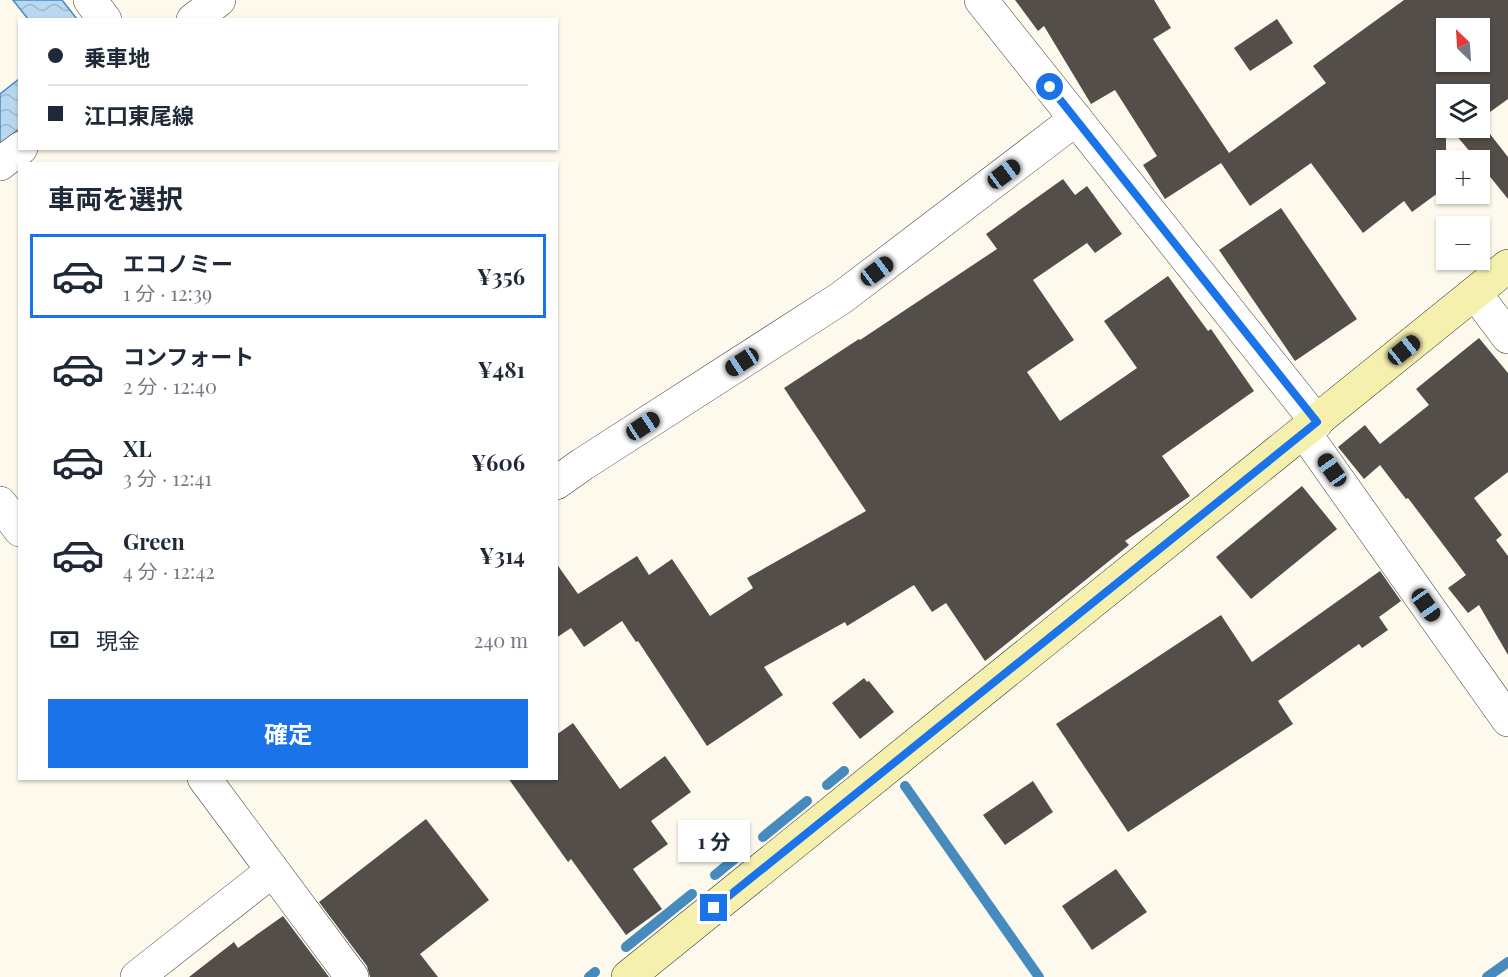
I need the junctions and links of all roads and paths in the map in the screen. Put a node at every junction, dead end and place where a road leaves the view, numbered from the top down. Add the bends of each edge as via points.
1 (90, 0) edge
2 (219, 0) edge
3 (981, 0) edge
4 (104, 18) edge
5 (196, 18) edge
6 (1076, 119) junction
7 (18, 150) edge
8 (0, 164) edge
9 (1508, 266) edge
10 (1474, 293) junction
11 (1508, 338) edge
12 (1311, 427) junction
13 (558, 482) edge
14 (0, 503) edge
15 (18, 527) edge
16 (1508, 720) edge
17 (205, 780) edge
18 (272, 871) junction
19 (137, 977) edge
20 (352, 977) edge
21 (628, 977) edge

1 - 4 street
2 - 5 street
3 - 6 street
6 - 12 street
6 - 13 street via 841,298
7 - 8 street
9 - 10 main road
10 - 11 street
10 - 12 main road
12 - 16 street
12 - 21 main road
14 - 15 street
17 - 18 street
18 - 19 street
18 - 20 street

